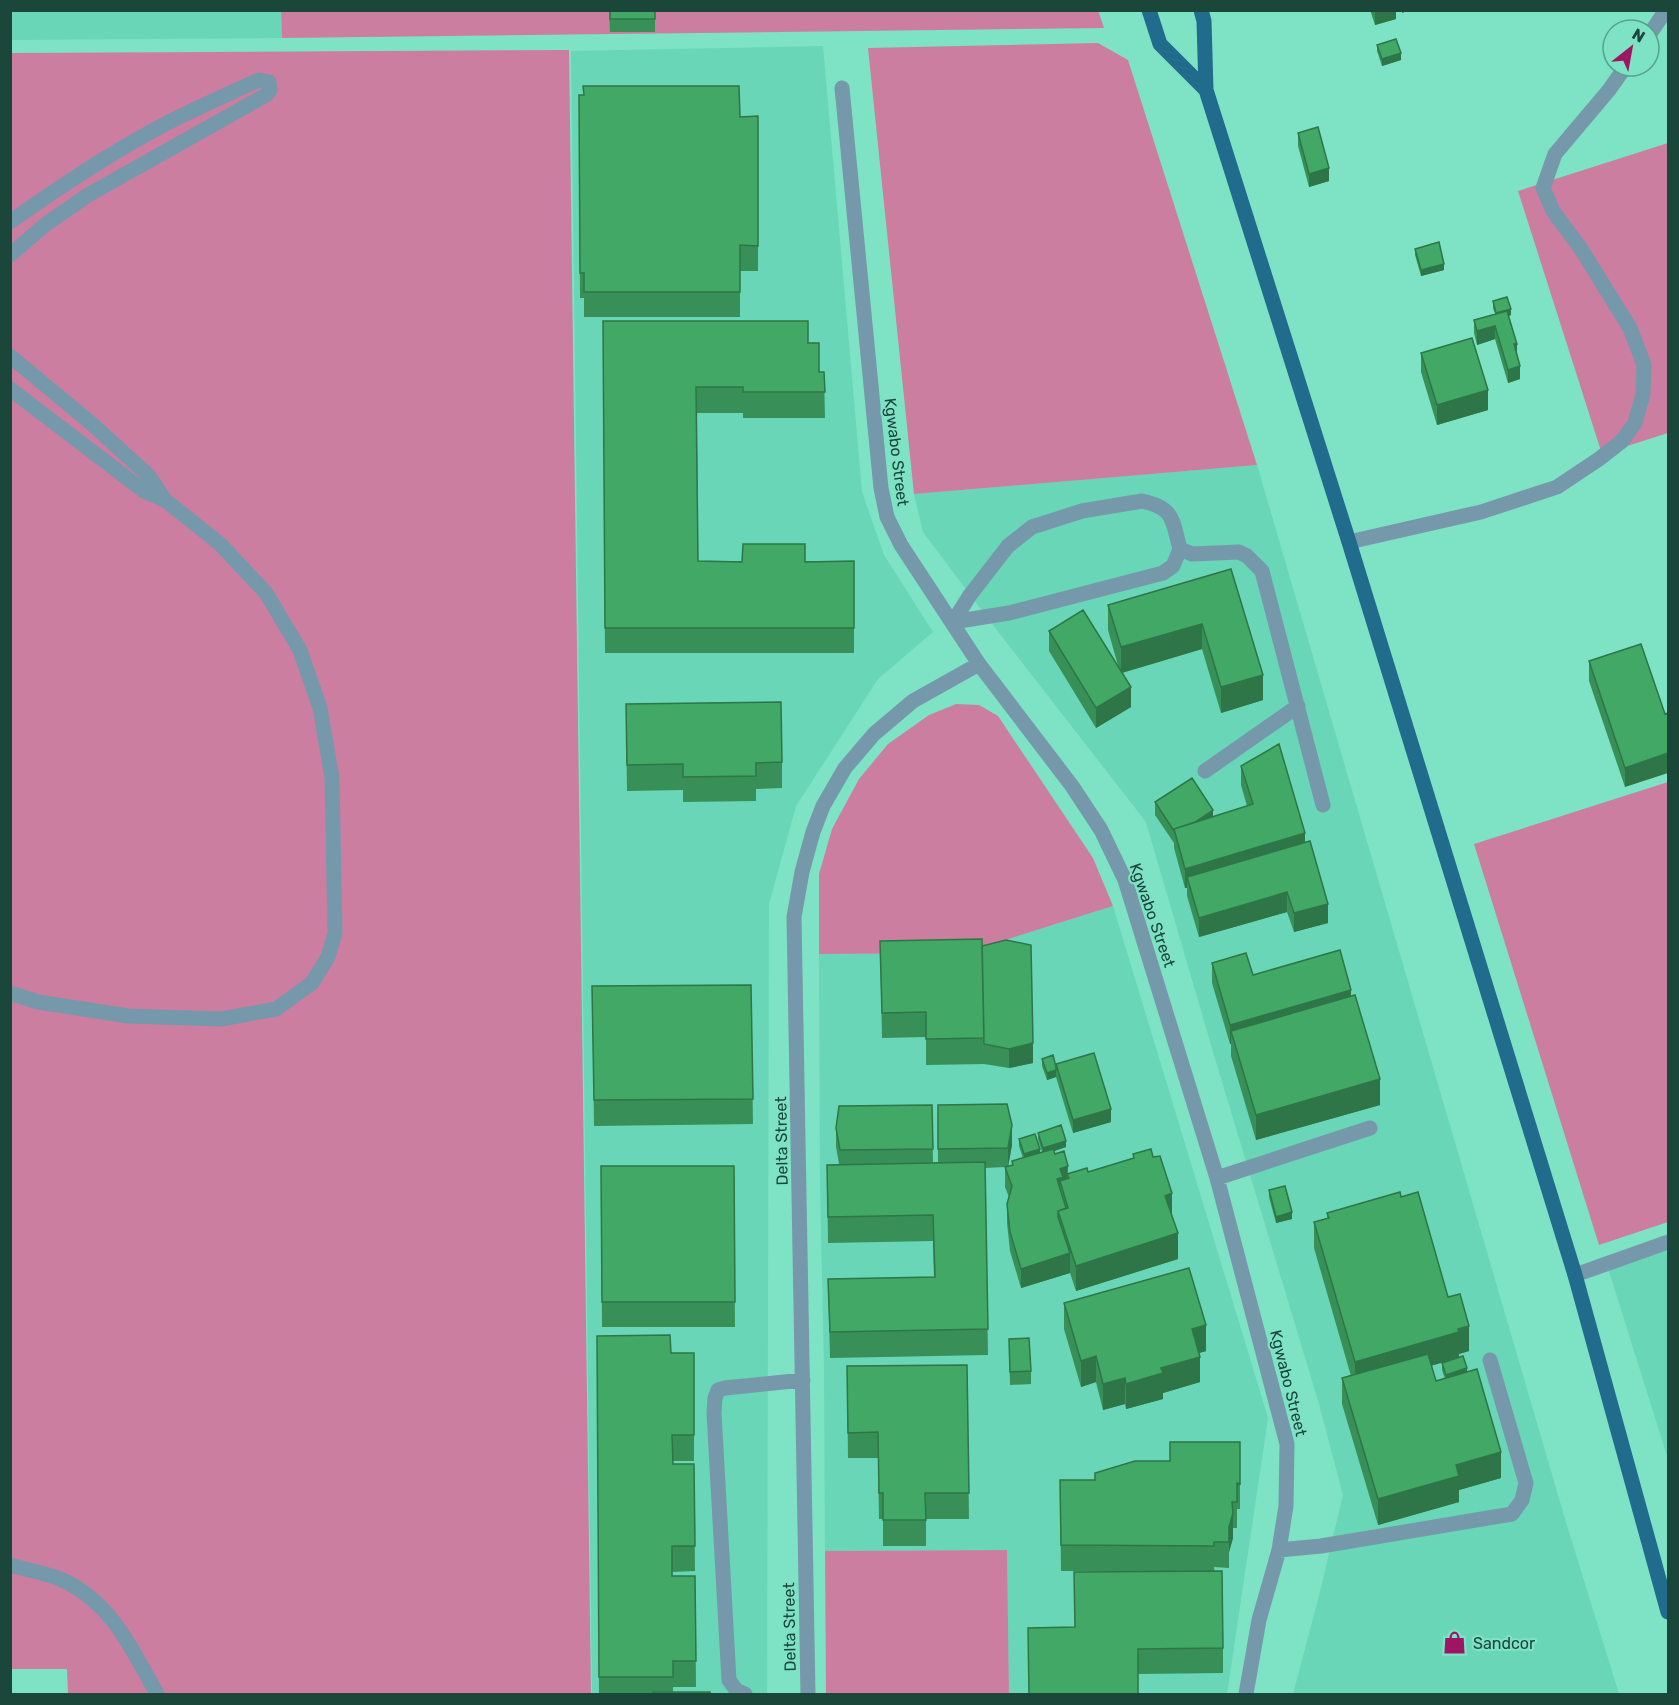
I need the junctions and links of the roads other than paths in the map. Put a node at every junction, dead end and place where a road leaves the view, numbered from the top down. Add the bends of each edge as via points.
1 (1149, 10) edge
2 (1202, 10) edge
3 (1618, 78) edge
4 (842, 88) dead end
5 (1206, 90) junction
6 (10, 222) edge
7 (10, 255) edge
8 (10, 356) edge
9 (10, 389) edge
10 (165, 500) junction
11 (1348, 543) junction
12 (1180, 549) junction
13 (953, 622) junction
14 (980, 664) junction
15 (1298, 706) junction
16 (1205, 771) dead end
17 (1323, 805) dead end
18 (10, 993) edge
19 (1370, 1128) dead end
20 (1217, 1178) junction
21 (1668, 1242) edge
22 (1575, 1275) junction
23 (1490, 1360) dead end
24 (803, 1380) junction
25 (1279, 1550) junction
26 (10, 1566) edge
27 (1668, 1612) edge
28 (157, 1695) edge
29 (745, 1695) edge
30 (808, 1695) edge
31 (1246, 1695) edge

1 - 5 main road via 1160,44
2 - 5 main road
3 - 11 street via 1556,154 1543,188 1553,211 1630,328 1644,365 1643,394 1635,423 1622,441 1557,487 1481,512
4 - 13 street, Kgwabo Street via 885,508 901,545
5 - 11 main road
6 - 7 street via 173,120 259,80 269,82 266,95 88,195
8 - 10 street via 149,476
9 - 10 street via 144,491
10 - 18 street via 220,544 266,593 300,650 320,708 332,778 335,933 312,983 276,1009 221,1019 128,1016 38,1002
11 - 22 main road
12 - 13 street via 1173,566 1163,573 1009,613
12 - 13 street via 1169,513 1157,504 1142,501 1082,511 1032,527 1008,546
12 - 15 street via 1192,554 1239,552 1262,571
13 - 14 street, Kgwabo Street
14 - 20 street, Kgwabo Street via 1078,794 1125,880
14 - 24 street, Delta Street via 914,701 874,734 844,768 823,806 802,872 794,917
15 - 16 street
15 - 17 street
19 - 20 street
20 - 25 street, Kgwabo Street via 1287,1444 1286,1506
21 - 22 street
22 - 27 main road
23 - 25 street via 1526,1483 1522,1500 1512,1514
24 - 29 street via 725,1388 718,1390 715,1398 729,1680
24 - 30 street, Delta Street
25 - 31 street, Kgwabo Street via 1259,1620
26 - 28 street via 60,1579 92,1598 116,1623

